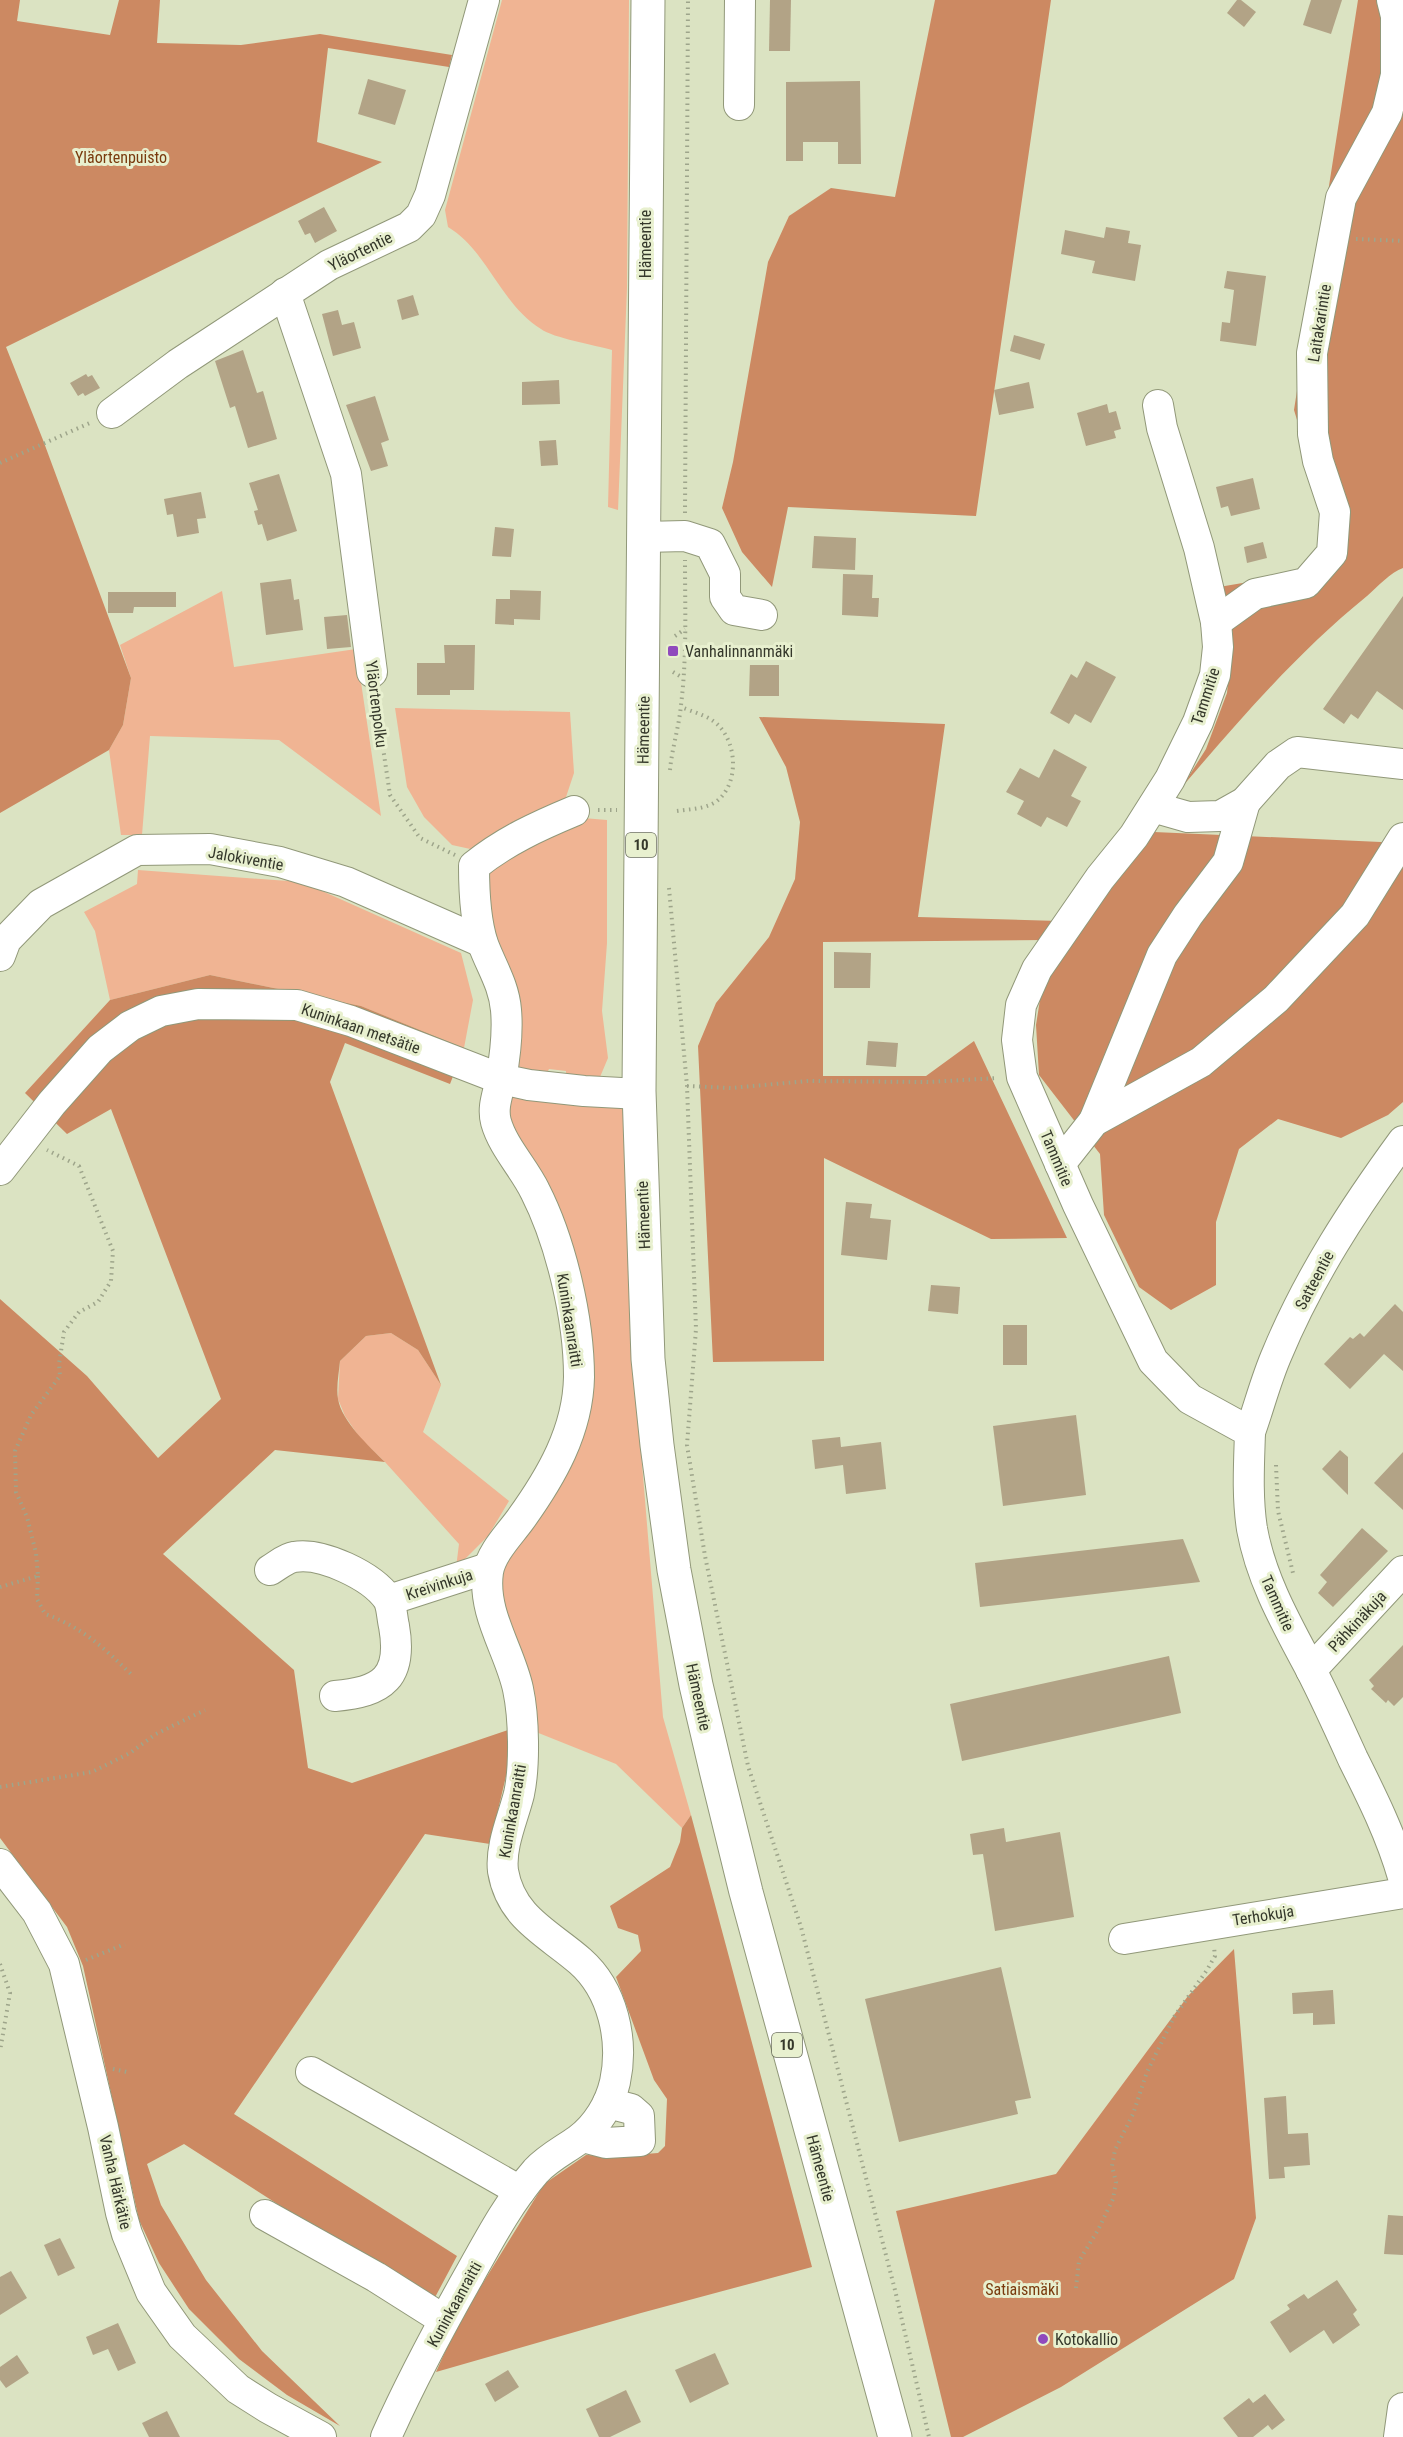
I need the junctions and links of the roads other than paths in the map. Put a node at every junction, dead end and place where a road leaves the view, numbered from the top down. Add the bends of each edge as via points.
1 (484, 0) edge
2 (648, 0) edge
3 (740, 0) edge
4 (1392, 0) edge
5 (739, 105) dead end
6 (285, 293) junction
7 (1158, 405) dead end
8 (112, 413) road end
9 (644, 537) junction
10 (762, 615) dead end
11 (1216, 622) junction
12 (372, 672) road end
13 (1403, 764) edge
14 (1245, 802) junction
15 (1153, 807) junction
16 (574, 811) dead end
17 (1403, 838) edge
18 (482, 942) junction
19 (0, 956) edge
20 (501, 1079) junction
21 (640, 1095) junction
22 (1094, 1121) junction
23 (1403, 1141) edge
24 (1060, 1164) junction
25 (0, 1170) edge
26 (1250, 1432) junction
27 (488, 1568) junction
28 (270, 1570) dead end
29 (1403, 1571) edge
30 (389, 1600) junction
31 (1311, 1670) junction
32 (335, 1696) dead end
33 (0, 1864) edge
34 (1403, 1877) edge
35 (1403, 1893) edge
36 (1124, 1939) dead end
37 (311, 2072) dead end
38 (608, 2103) junction
39 (583, 2137) junction
40 (520, 2191) junction
41 (265, 2215) dead end
42 (444, 2320) junction
43 (887, 2402) junction
44 (1403, 2408) edge
45 (321, 2437) edge
46 (386, 2437) edge
47 (895, 2437) edge
48 (900, 2437) edge
49 (1399, 2437) edge

1 - 6 street, Yläortentie via 430,195 421,215 409,227 328,265
2 - 9 highway, Hämeentie / 10
3 - 5 street
4 - 11 street, Laitakarintie via 1396,16 1396,75 1387,113 1341,198 1312,353 1314,443 1335,513 1332,553 1306,583 1255,594
6 - 8 street, Yläortentie
6 - 12 street, Yläortenpolku via 346,474
7 - 11 street, Tammitie
9 - 10 street via 685,536 710,544 725,574 725,597 734,610
9 - 21 highway, Hämeentie / 10
11 - 15 street, Tammitie via 1215,675 1198,722
13 - 14 street via 1297,752 1278,765
14 - 15 street via 1220,816 1188,817
14 - 22 street via 1228,862 1162,955
15 - 24 street, Tammitie via 1037,969 1021,1005 1017,1040 1022,1077
16 - 18 street via 532,828 474,866 474,896
17 - 22 street via 1355,915 1276,999 1202,1062
18 - 19 street, Jalokiventie via 346,882 280,862 210,849 137,850 40,904 6,940
18 - 20 street via 499,979 506,1008
20 - 21 street, Kuninkaan metsätie
20 - 25 street, Kuninkaan metsätie via 351,1021 297,1005 198,1004 162,1011 130,1026 107,1044 52,1102
20 - 27 street, Kuninkaanraitti via 494,1104 496,1122 537,1195 554,1240 569,1290 579,1375 568,1439 552,1472
21 - 43 highway, Hämeentie / 10 via 648,1359 674,1570 696,1685 746,1892
22 - 24 street
23 - 26 street, Satteentie via 1340,1231 1306,1293 1276,1355
24 - 26 street, Tammitie via 1153,1361 1190,1399
26 - 31 street, Tammitie via 1252,1528 1265,1577
27 - 30 street, Kreivinkuja
27 - 38 street, Kuninkaanraitti via 488,1598 518,1690 521,1731 520,1787 502,1865 515,1903 530,1923 583,1964 613,2013 616,2078
28 - 30 street, Kreivinkuja via 291,1557 309,1556 352,1570
29 - 31 street, Pähkinäkuja
30 - 32 street, Kreivinkuja via 397,1642 393,1669 379,1686 360,1694
31 - 34 street, Tammitie via 1381,1815
33 - 45 street, Vanha Härkätie via 37,1912 64,1964 121,2213 151,2292 182,2336 238,2389
35 - 36 street, Terhokuja
37 - 40 street
38 - 39 street, Kuninkaanraitti
38 - 39 street via 631,2109 639,2116 640,2141 606,2143
39 - 40 street, Kuninkaanraitti via 540,2166
40 - 42 street, Kuninkaanraitti
41 - 42 street
42 - 46 street, Kuninkaanraitti
43 - 47 highway, Hämeentie / 10
43 - 48 highway, Hämeentie / 10
44 - 49 street

